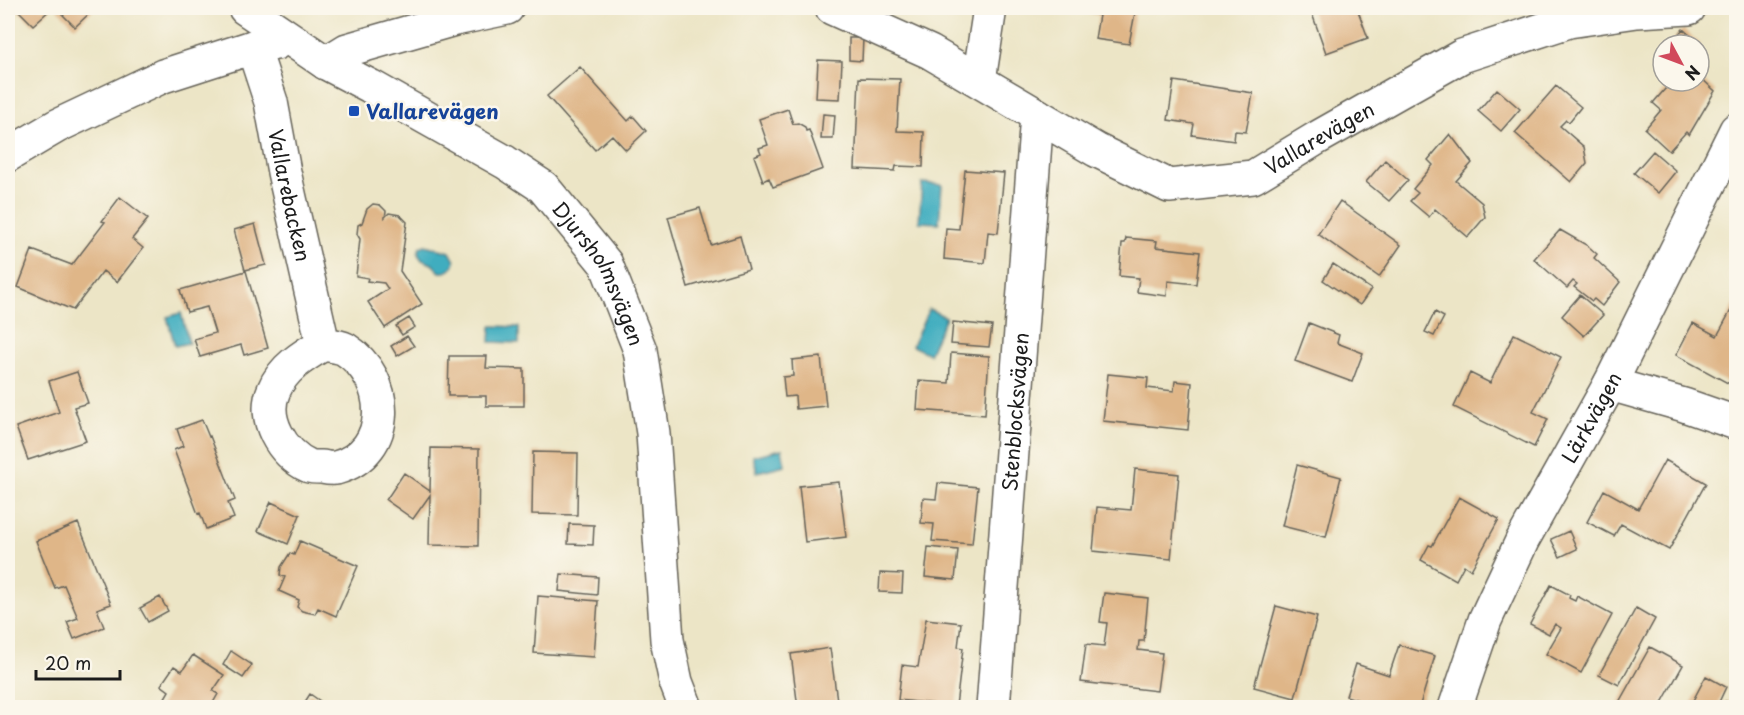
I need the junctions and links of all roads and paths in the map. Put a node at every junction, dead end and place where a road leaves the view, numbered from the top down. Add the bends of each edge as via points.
1 (245, 8) edge
2 (507, 8) edge
3 (832, 8) edge
4 (990, 8) edge
5 (1689, 8) edge
6 (293, 40) junction
7 (253, 47) junction
8 (326, 63) junction
9 (979, 80) junction
10 (1037, 115) junction
11 (1737, 130) edge
12 (8, 155) edge
13 (323, 344) dead end
14 (1611, 384) junction
15 (1737, 423) edge
16 (686, 708) edge
17 (993, 708) edge
18 (1455, 708) edge

1 - 6 street, Djursholmsvägen
2 - 8 street via 347,50
3 - 9 street, Vallarevägen via 930,52
4 - 9 street
5 - 10 street, Vallarevägen via 1569,21 1462,56 1253,177 1168,186
6 - 7 street
6 - 8 street, Djursholmsvägen
7 - 12 street via 163,76 57,126
7 - 13 street, Vallarebacken via 271,102
8 - 16 street, Djursholmsvägen via 543,187 606,264 640,350 653,433 667,640
9 - 10 street, Vallarevägen
10 - 17 street, Stenblocksvägen
11 - 14 street, Lärkvägen
14 - 15 street
14 - 18 street, Lärkvägen via 1521,541 1485,620

